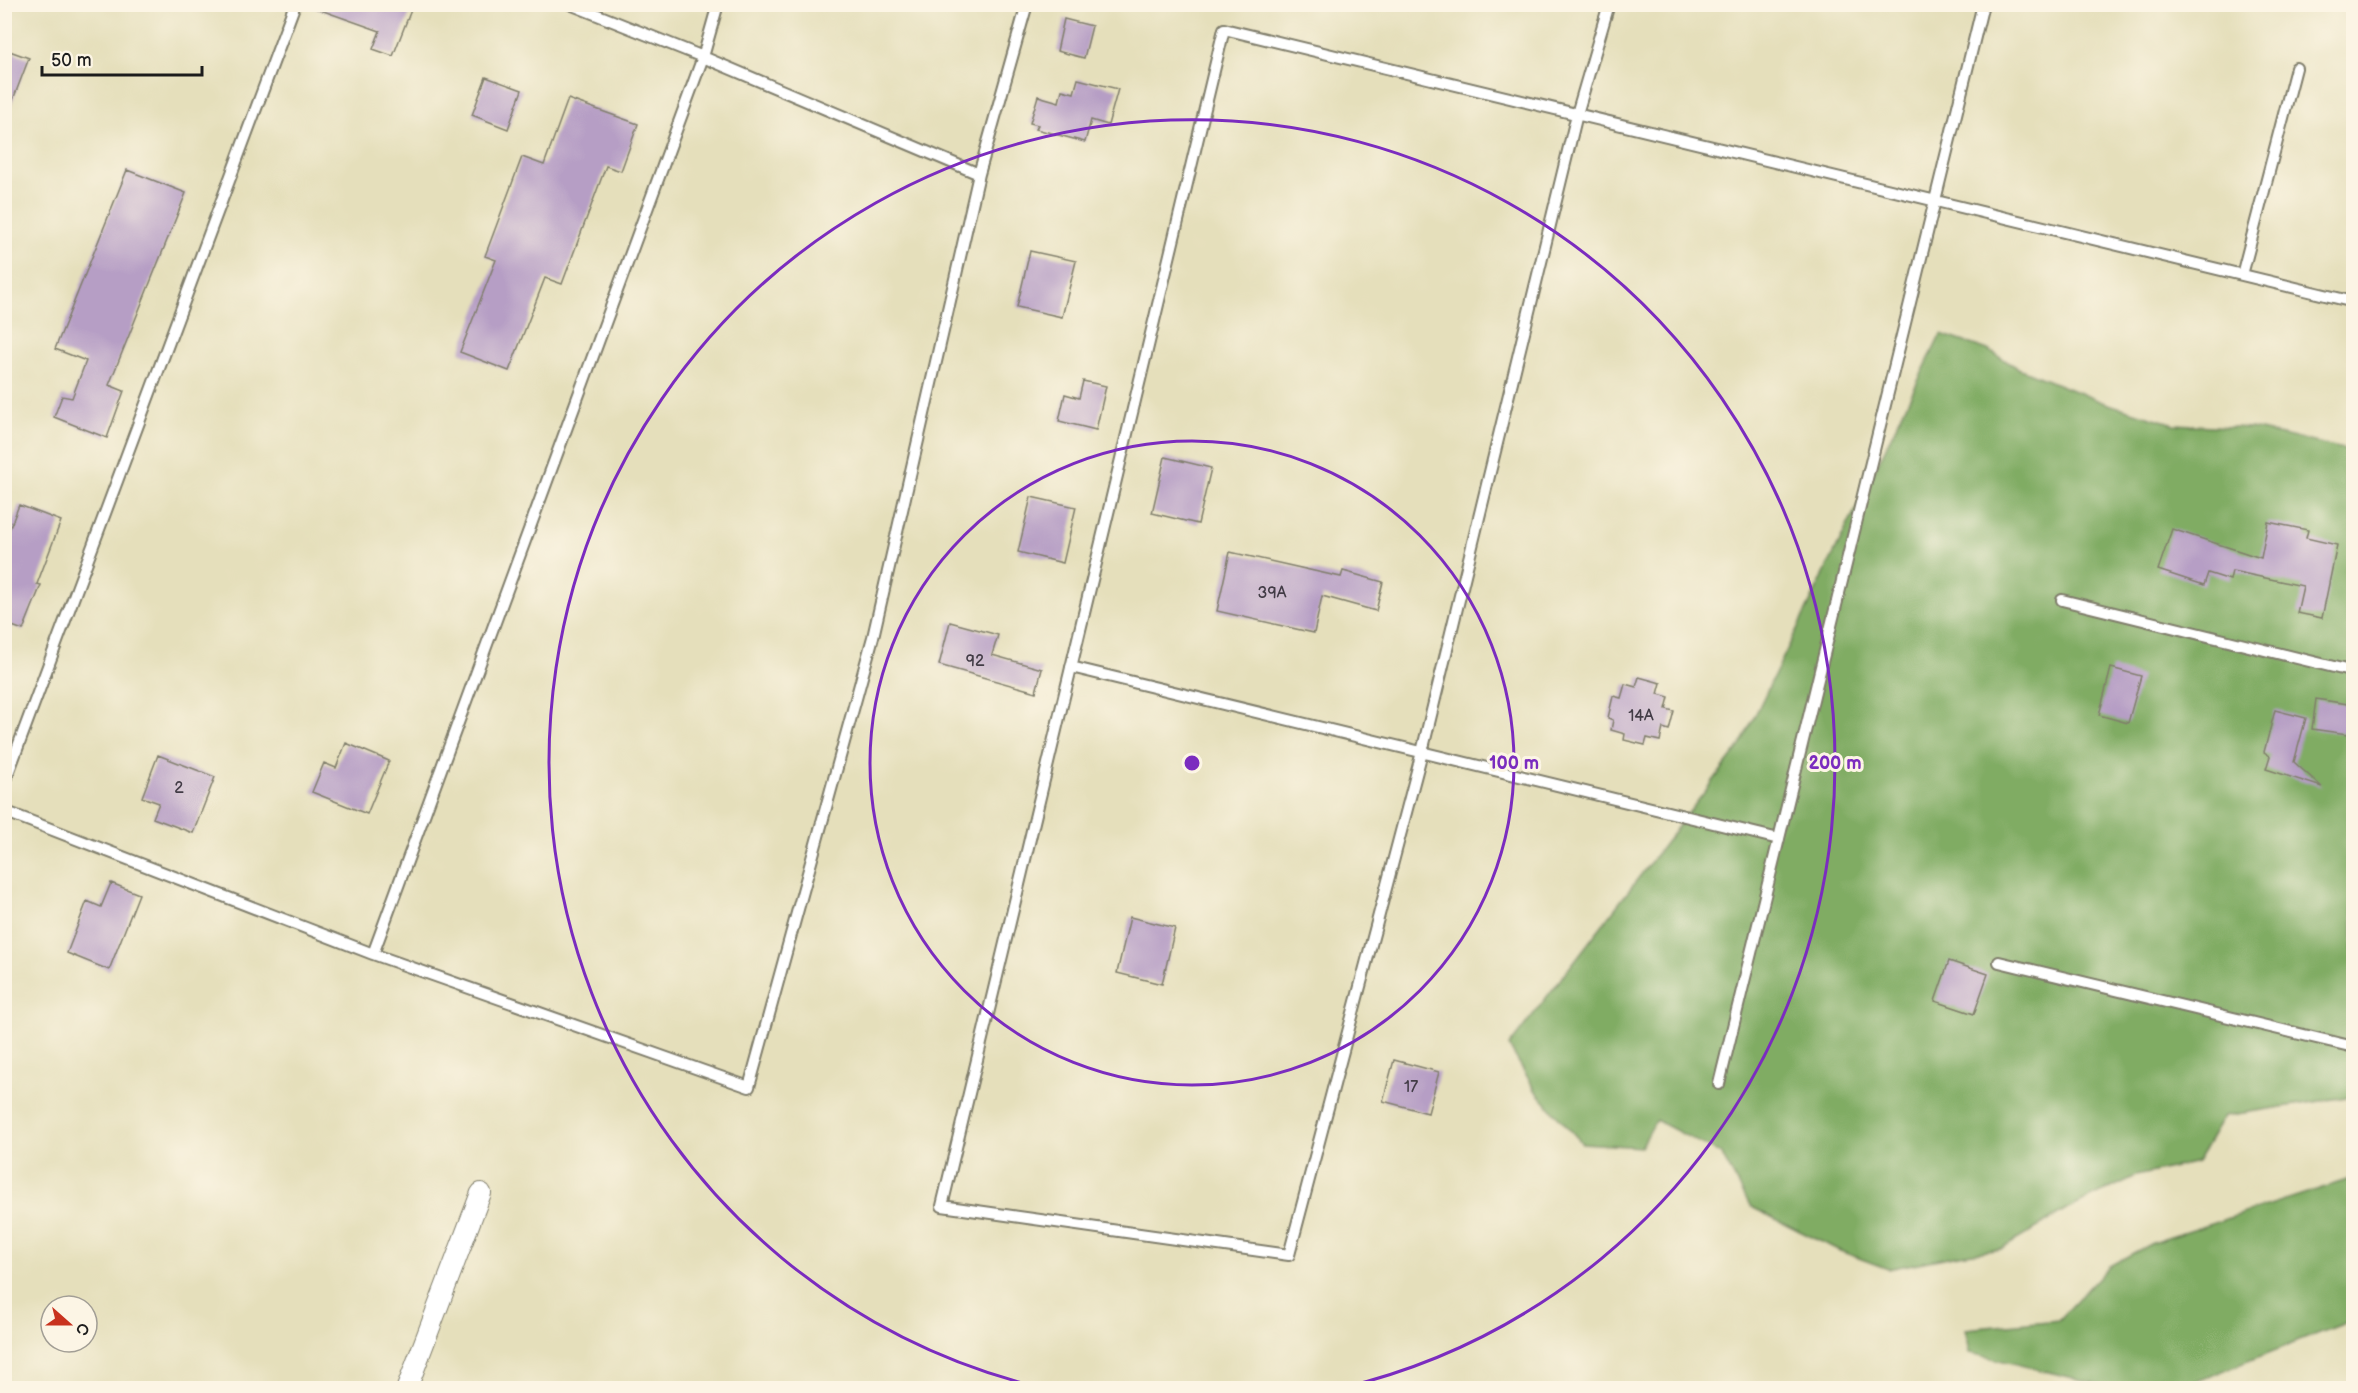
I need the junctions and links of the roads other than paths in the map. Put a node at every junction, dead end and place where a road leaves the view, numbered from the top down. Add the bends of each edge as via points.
1 (295, 4) edge
2 (570, 4) edge
3 (718, 4) edge
4 (1027, 4) edge
5 (1609, 4) edge
6 (1983, 4) edge
7 (703, 57) junction
8 (2296, 68) dead end
9 (1578, 114) junction
10 (979, 174) junction
11 (1935, 200) junction
12 (2242, 275) junction
13 (2354, 302) edge
14 (2062, 600) dead end
15 (1071, 667) junction
16 (2354, 672) edge
17 (1422, 753) junction
18 (4, 784) edge
19 (4, 811) edge
20 (1779, 839) junction
21 (373, 954) junction
22 (1999, 962) dead end
23 (2354, 1047) edge
24 (1719, 1084) dead end
25 (481, 1193) dead end
26 (407, 1389) edge

1 - 18 lane
2 - 7 lane
3 - 7 lane
4 - 10 lane
5 - 9 lane
6 - 11 lane
7 - 10 lane
7 - 21 lane
8 - 12 lane
9 - 11 lane
9 - 15 lane via 1224,28
9 - 17 lane
10 - 21 lane via 873,637 749,1087
11 - 12 lane
11 - 20 lane
12 - 13 lane
14 - 16 lane
15 - 17 lane
15 - 17 lane via 942,1206 1288,1255
17 - 20 lane
19 - 21 lane
20 - 24 lane
22 - 23 lane
25 - 26 street

